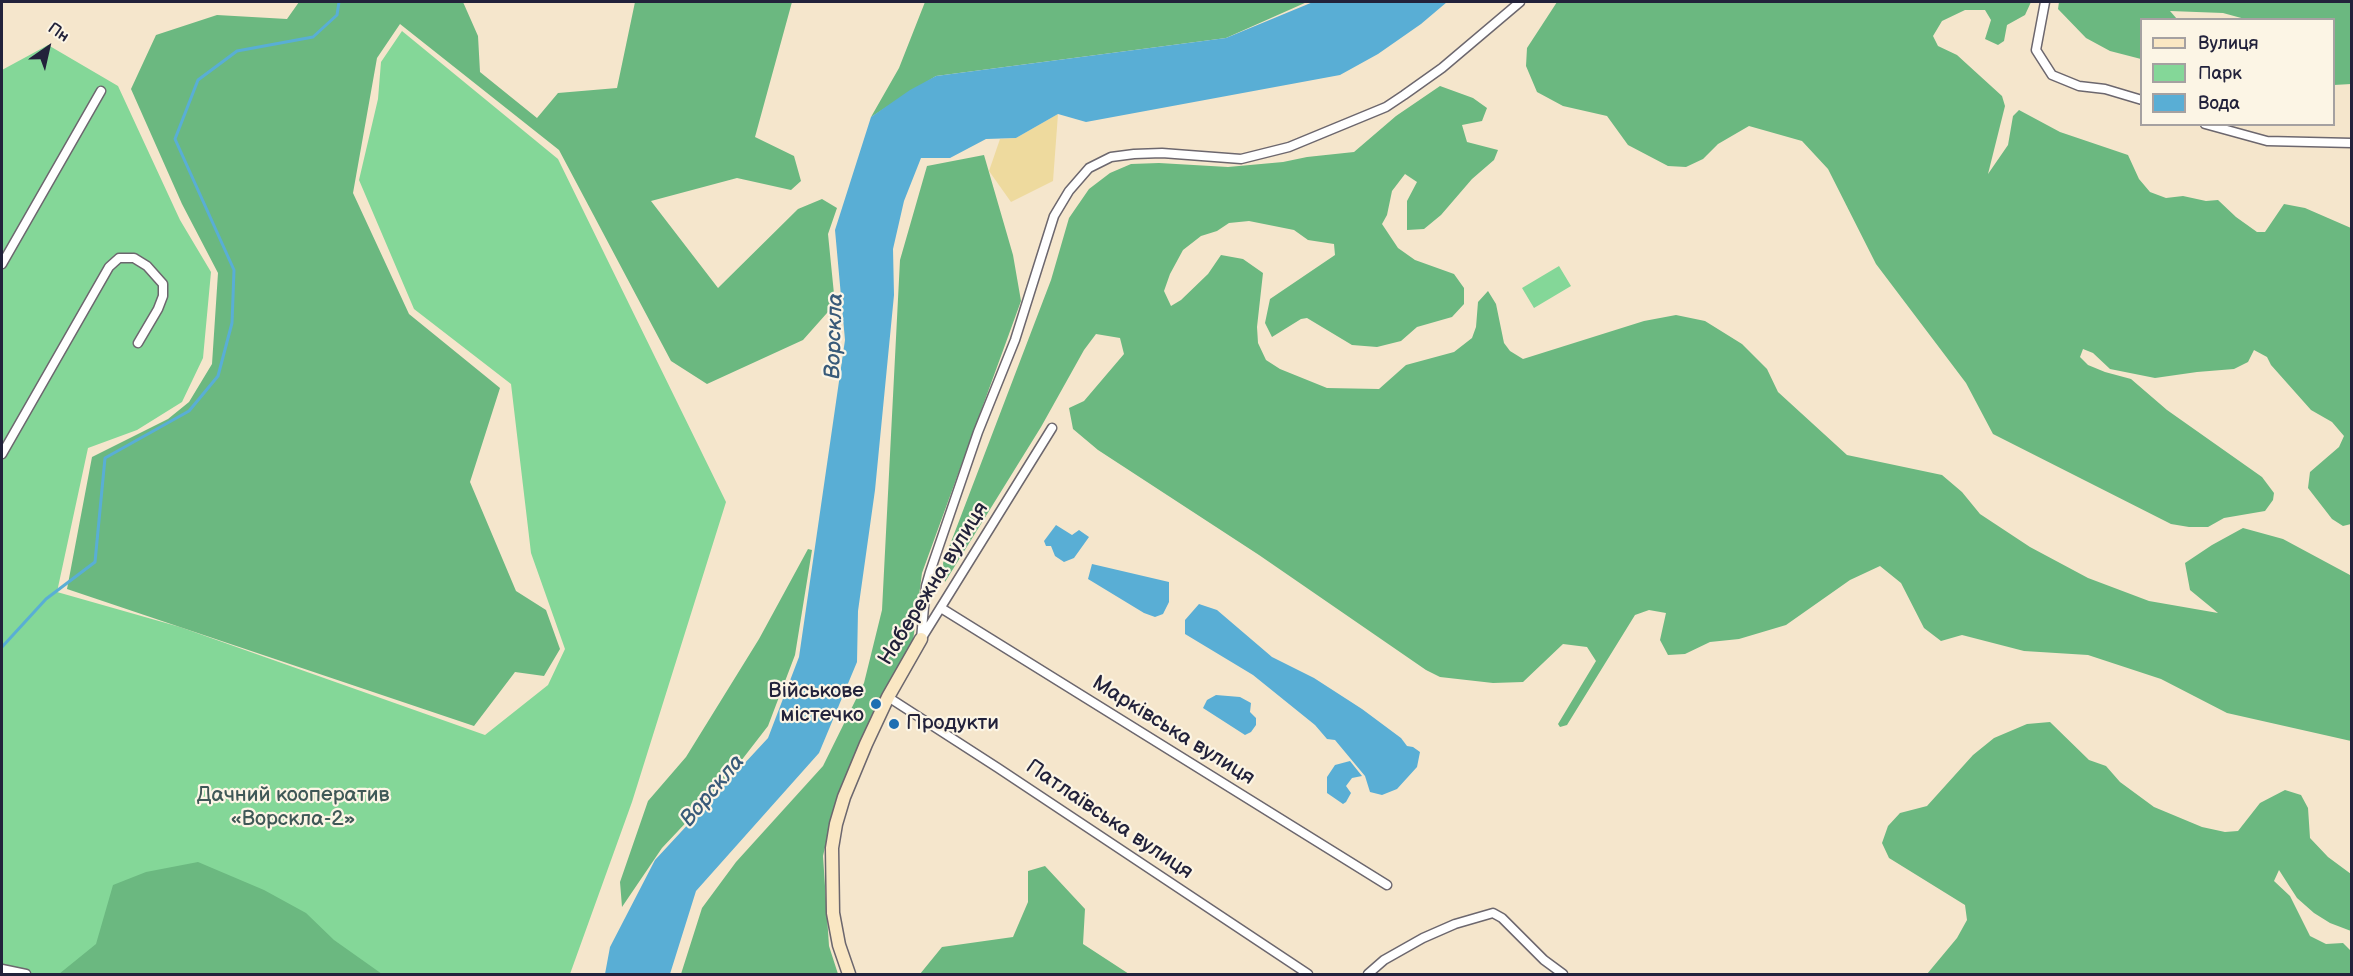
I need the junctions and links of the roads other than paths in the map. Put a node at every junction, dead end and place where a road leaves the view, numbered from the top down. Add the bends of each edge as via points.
1 (1521, 2) edge
2 (2045, 2) edge
3 (101, 91) dead end
4 (2140, 99) edge
5 (2212, 126) edge
6 (2352, 143) edge
7 (2, 264) edge
8 (138, 343) dead end
9 (1052, 428) dead end
10 (2, 454) edge
11 (941, 608) junction
12 (921, 639) junction
13 (888, 697) junction
14 (1387, 885) dead end
15 (2, 969) edge
16 (26, 975) edge
17 (849, 975) edge
18 (1308, 975) edge
19 (1368, 975) edge
20 (1563, 975) edge

1 - 12 street via 1404,95 1288,147 1241,159 1134,154 1111,157 1089,168 1054,216 1016,340 978,432 930,572
2 - 4 street via 2036,50 2052,75 2079,86
3 - 7 street
5 - 6 street via 2267,141
8 - 10 street via 158,309 163,284 135,258 119,258 109,267
9 - 11 street, Набережна вулиця
11 - 12 street, Набережна вулиця
11 - 14 street, Марківська вулиця
12 - 13 street, Набережна вулиця
13 - 17 street, Набережна вулиця via 843,797 832,848 833,913
13 - 18 street, Патлаївська вулиця
15 - 16 street
19 - 20 street via 1384,960 1423,938 1493,913

